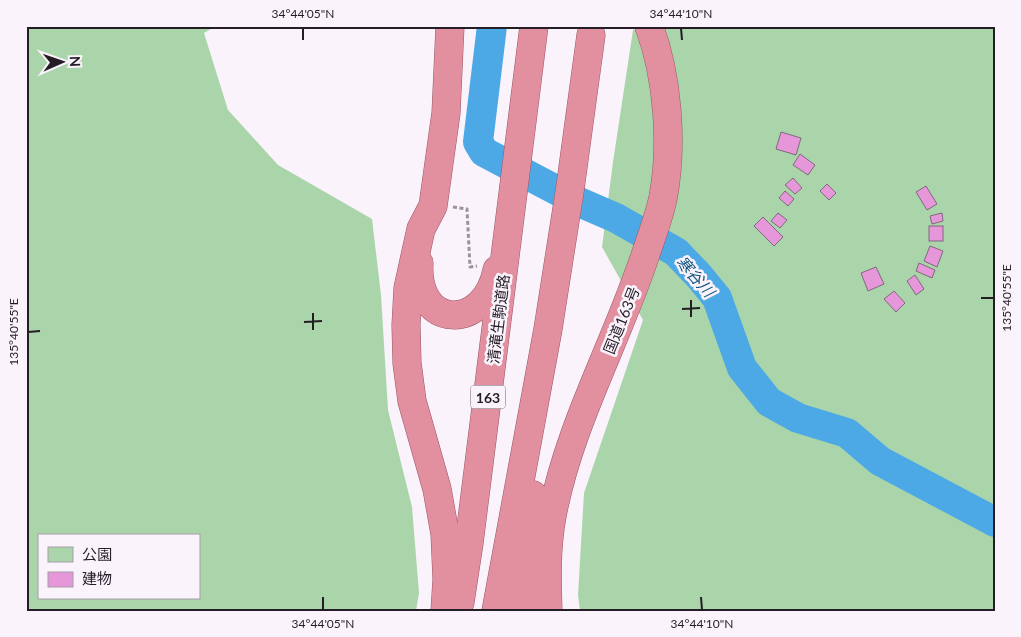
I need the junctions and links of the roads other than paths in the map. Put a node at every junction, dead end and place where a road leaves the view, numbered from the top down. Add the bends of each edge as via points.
1 (450, 26) edge
2 (534, 26) edge
3 (650, 26) edge
4 (591, 35) dead end
5 (516, 173) junction
6 (427, 217) junction
7 (548, 329) junction
8 (445, 611) edge
9 (458, 611) edge
10 (496, 611) edge
11 (521, 611) edge
12 (548, 611) edge

1 - 6 highway, 163 via 446,113
2 - 5 highway, 清滝生駒道路 / 163
3 - 12 highway, 国道163号 via 663,78 667,119 663,198 639,275 563,472 552,517 546,565
4 - 7 highway
5 - 6 highway, 163 via 496,276 489,294 477,307 464,314 439,312 429,303 422,289 419,272
5 - 9 highway, 清滝生駒道路 / 163 via 470,543
6 - 8 highway, 163 via 408,288 407,363 412,401 437,489 445,534
7 - 10 highway
7 - 11 highway

